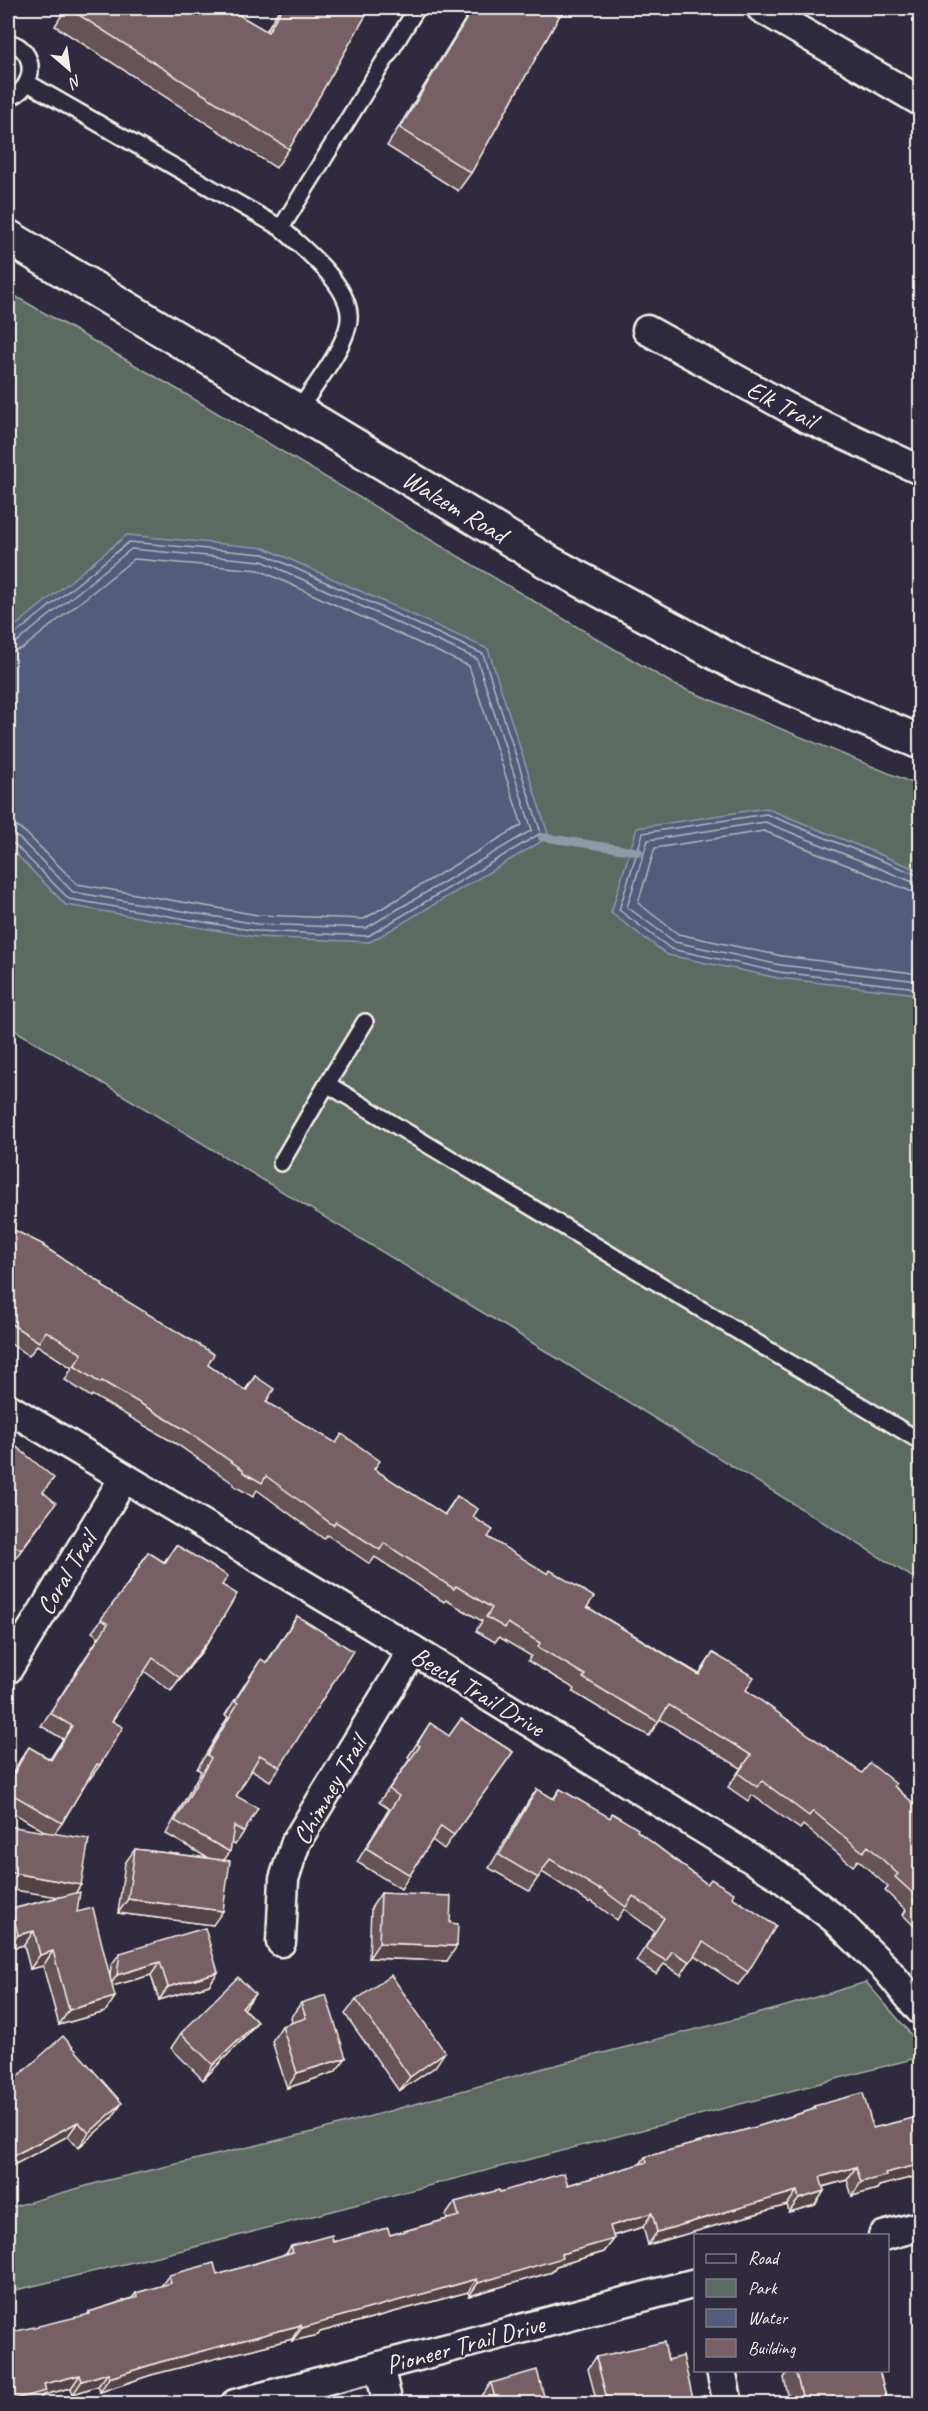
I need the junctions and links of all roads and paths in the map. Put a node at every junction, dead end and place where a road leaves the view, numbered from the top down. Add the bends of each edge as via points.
1 (417, 8) edge
2 (761, 8) edge
3 (8, 42) edge
4 (28, 83) junction
5 (8, 98) edge
6 (921, 101) edge
7 (281, 228) junction
8 (8, 237) edge
9 (646, 330) dead end
10 (298, 411) junction
11 (921, 470) edge
12 (921, 742) edge
13 (365, 1022) dead end
14 (327, 1084) junction
15 (281, 1163) dead end
16 (8, 1408) edge
17 (921, 1441) edge
18 (124, 1478) junction
19 (413, 1650) junction
20 (8, 1669) edge
21 (281, 1942) dead end
22 (921, 2010) edge
23 (921, 2226) edge
24 (887, 2234) edge
25 (694, 2284) edge
26 (380, 2366) junction
27 (721, 2372) edge
28 (235, 2403) edge
29 (388, 2403) edge
30 (728, 2403) edge

1 - 7 lane
2 - 6 street
3 - 4 lane via 27,56 31,66
4 - 5 lane
4 - 7 lane
7 - 10 lane via 338,285 350,315 340,348
8 - 10 main road, Walzem Road
9 - 11 street, Elk Trail via 805,417
10 - 12 main road, Walzem Road via 550,563 744,668
13 - 14 lane
14 - 15 lane
14 - 17 lane
16 - 18 street, Beech Trail Drive
18 - 19 street, Beech Trail Drive
18 - 20 street, Coral Trail
19 - 21 street, Chimney Trail via 296,1842 285,1880
19 - 22 street, Beech Trail Drive via 778,1875 836,1920
23 - 24 street
25 - 26 street, Pioneer Trail Drive
26 - 28 street, Pioneer Trail Drive
26 - 29 street
27 - 30 street

